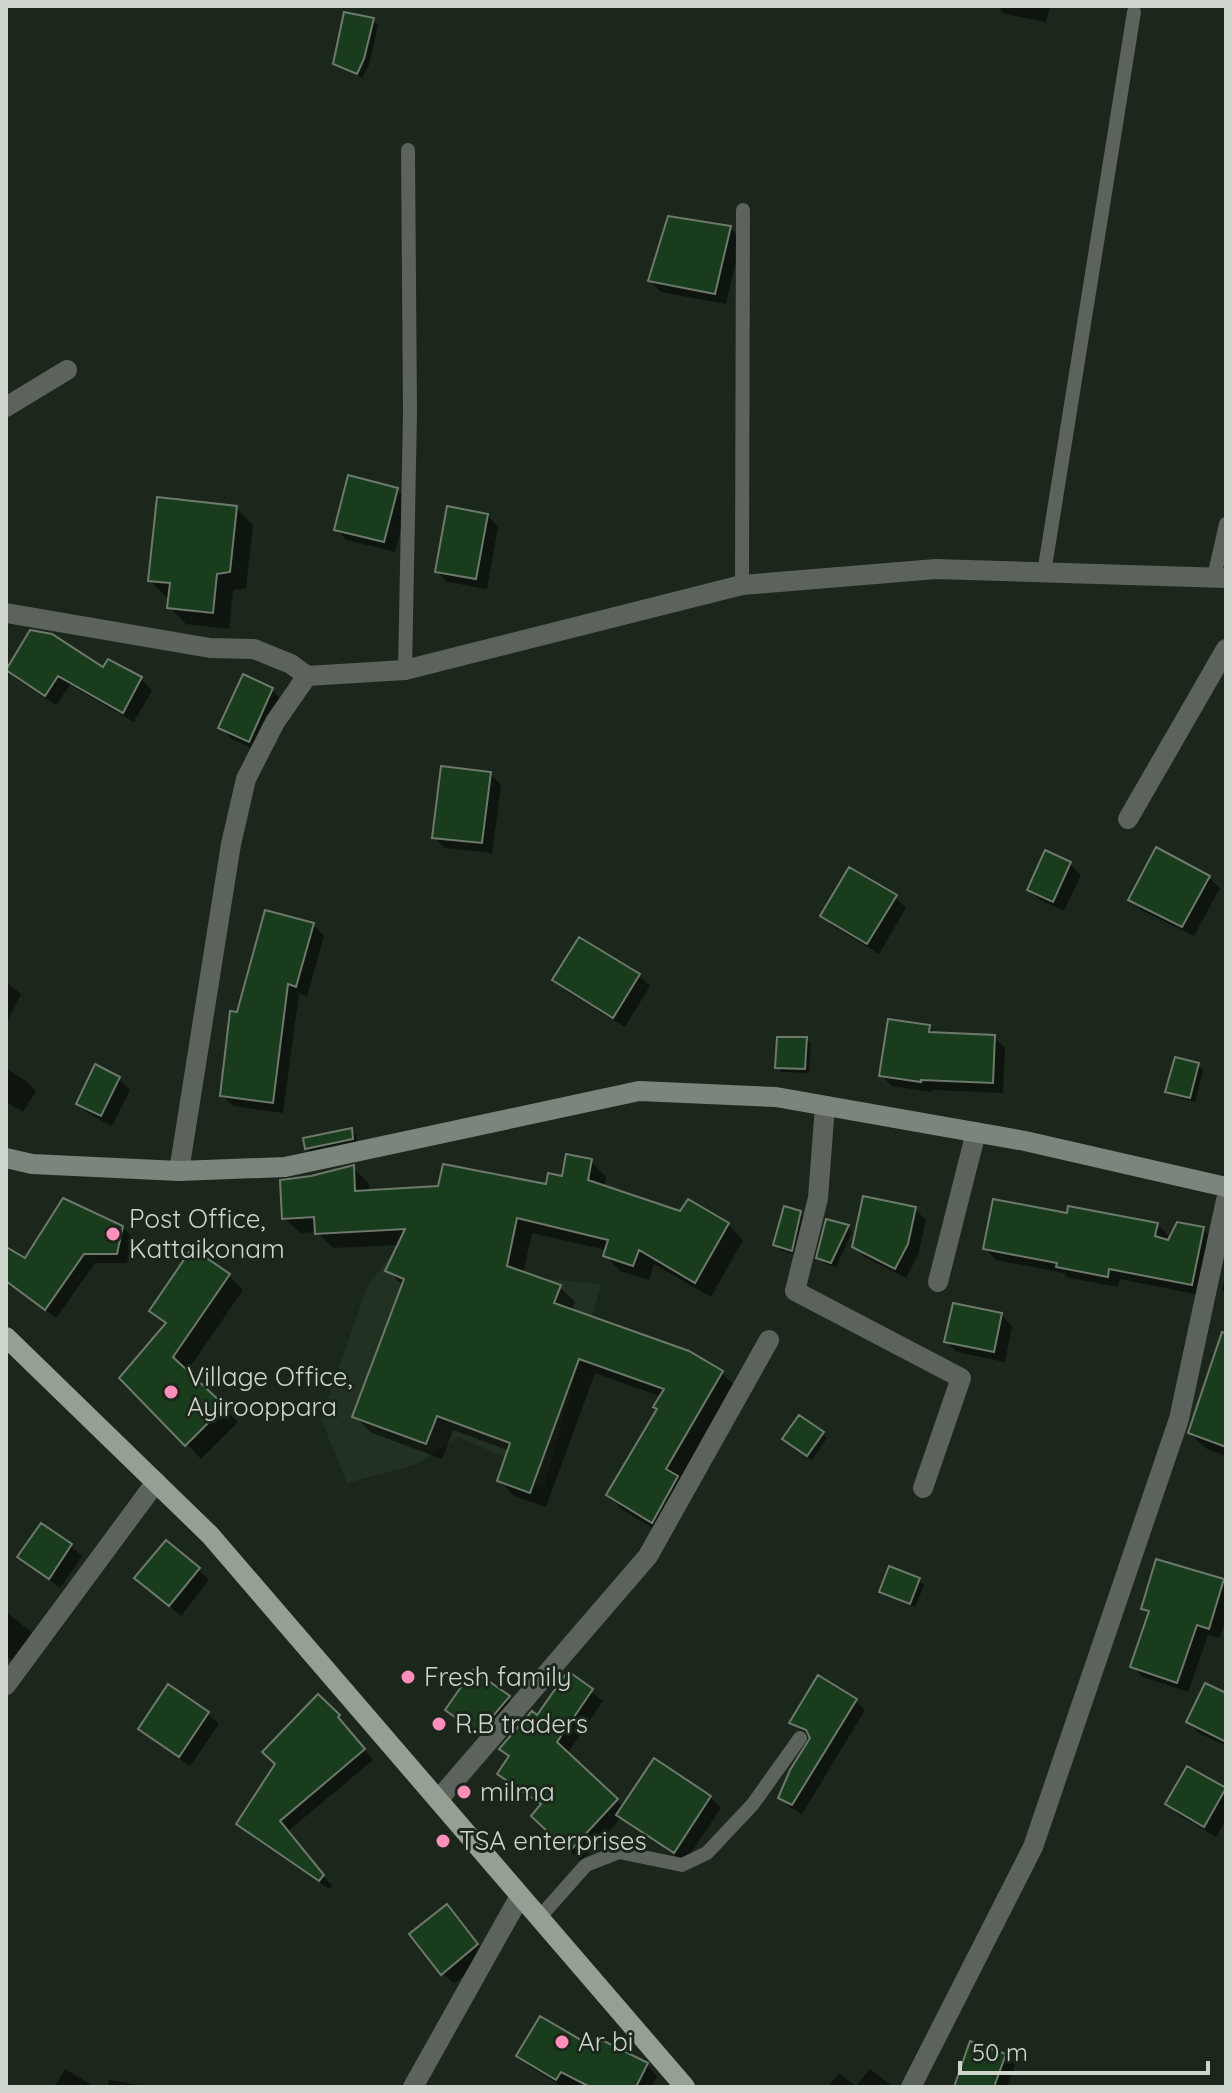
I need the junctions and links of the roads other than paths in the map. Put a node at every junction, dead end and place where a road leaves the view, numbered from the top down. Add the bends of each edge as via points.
1 (1134, 12) dead end
2 (408, 150) dead end
3 (743, 210) dead end
4 (67, 370) dead end
5 (6, 407) edge
6 (1226, 524) edge
7 (1044, 573) junction
8 (1220, 578) edge
9 (742, 585) junction
10 (6, 613) edge
11 (1226, 649) edge
12 (405, 670) junction
13 (307, 676) junction
14 (1128, 819) dead end
15 (825, 1106) junction
16 (976, 1132) junction
17 (6, 1158) edge
18 (179, 1171) junction
19 (1226, 1187) edge
20 (1226, 1200) edge
21 (938, 1282) dead end
22 (6, 1337) edge
23 (769, 1340) dead end
24 (156, 1482) junction
25 (923, 1488) dead end
26 (6, 1685) edge
27 (800, 1738) dead end
28 (438, 1800) junction
29 (520, 1896) junction
30 (539, 1918) junction
31 (413, 2087) edge
32 (685, 2087) edge
33 (911, 2087) edge

1 - 7 lane
2 - 12 lane
3 - 9 lane
4 - 5 street
6 - 8 lane
7 - 8 street
7 - 9 street via 936,569
9 - 12 street
10 - 13 street via 210,648 254,649
11 - 14 street
12 - 13 street
13 - 18 street via 275,722 246,779
15 - 16 main road
15 - 18 main road via 776,1097 639,1091 285,1167
15 - 25 street via 818,1198 795,1291 961,1378
16 - 19 main road
16 - 21 street
17 - 18 main road via 32,1164
20 - 33 street via 1179,1419 1033,1847
22 - 24 main road
23 - 28 street via 648,1556
24 - 26 street
24 - 28 main road via 210,1535
27 - 30 lane via 753,1804 707,1853 682,1865 619,1852 586,1865
28 - 29 main road
29 - 30 main road
29 - 31 street
30 - 32 main road

